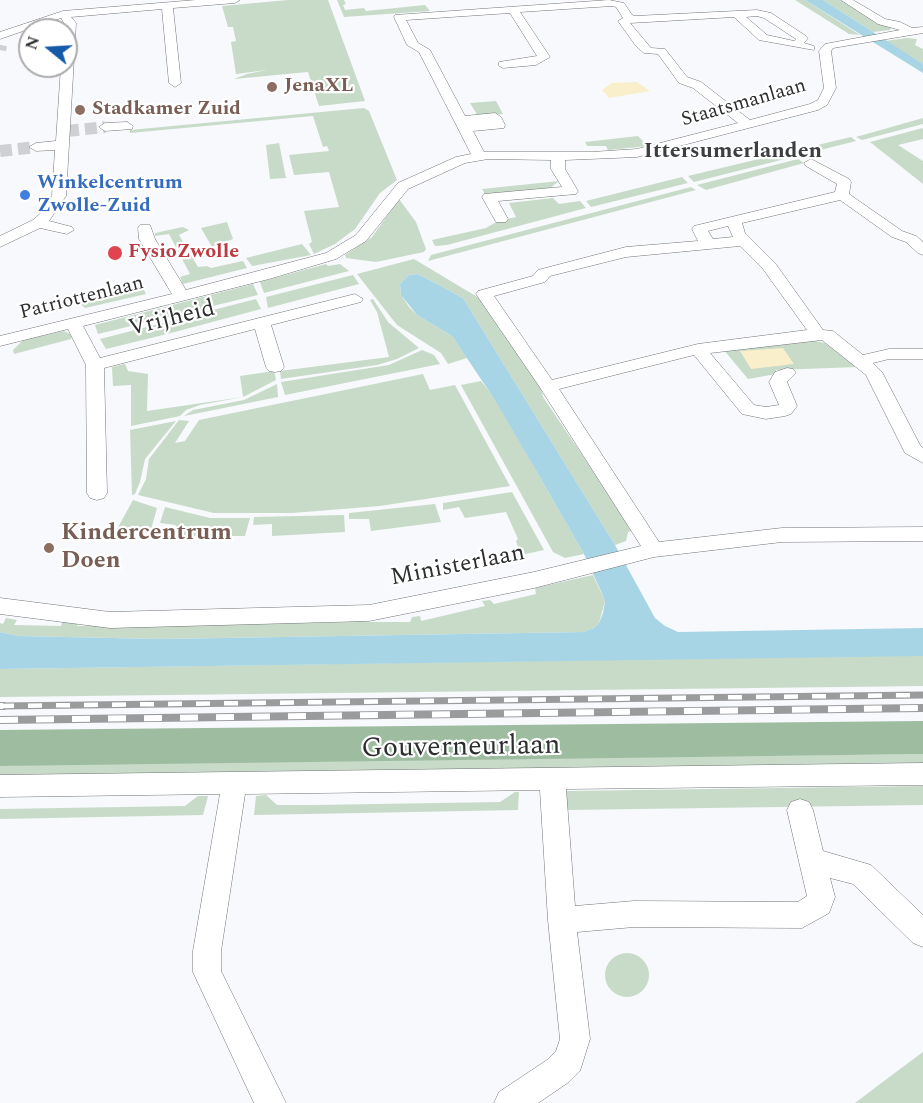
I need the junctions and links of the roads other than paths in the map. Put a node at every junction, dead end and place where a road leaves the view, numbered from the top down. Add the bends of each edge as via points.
1 (235, 0) edge
2 (846, 0) edge
3 (197, 2) edge
4 (167, 6) junction
5 (513, 10) junction
6 (63, 14) junction
7 (737, 14) junction
8 (634, 19) junction
9 (923, 30) edge
10 (910, 32) junction
11 (923, 39) edge
12 (0, 40) edge
13 (797, 45) junction
14 (825, 51) junction
15 (503, 64) dead end
16 (175, 83) dead end
17 (749, 125) junction
18 (127, 126) dead end
19 (105, 127) tunnel mouth
20 (558, 155) junction
21 (479, 156) junction
22 (811, 163) dead end
23 (394, 195) joint
24 (842, 195) junction
25 (501, 219) dead end
26 (734, 220) junction
27 (38, 224) junction
28 (145, 228) dead end
29 (67, 230) dead end
30 (744, 241) junction
31 (0, 242) edge
32 (708, 244) junction
33 (923, 250) edge
34 (181, 296) junction
35 (355, 299) dead end
36 (73, 323) junction
37 (262, 323) junction
38 (818, 334) junction
39 (0, 341) edge
40 (698, 349) junction
41 (923, 354) edge
42 (860, 361) junction
43 (95, 365) junction
44 (274, 367) dead end
45 (787, 373) dead end
46 (549, 386) junction
47 (923, 457) edge
48 (97, 493) dead end
49 (923, 534) edge
50 (643, 553) junction
51 (0, 606) edge
52 (923, 774) edge
53 (552, 778) junction
54 (234, 784) junction
55 (0, 786) edge
56 (800, 810) dead end
57 (814, 861) junction
58 (562, 920) junction
59 (923, 934) edge
60 (270, 1103) edge
61 (510, 1103) edge

1 - 3 street
2 - 10 street via 882,22
3 - 4 street
4 - 6 street
4 - 16 street
5 - 8 street via 612,3 620,5
5 - 15 street via 544,57
5 - 21 street via 441,10 399,17 413,45 423,50
6 - 12 street
6 - 27 street via 70,23 70,92 53,144 59,196
7 - 8 street
7 - 13 street via 763,38
7 - 13 street via 767,15 802,38
8 - 17 street via 622,21 648,51 661,51 683,80 697,85
9 - 10 street, Staatsmanlaan
10 - 11 street
10 - 14 street, Staatsmanlaan via 836,44
13 - 14 street
14 - 17 street, Staatsmanlaan via 830,87 823,102
17 - 20 street, Staatsmanlaan via 637,153
18 - 19 street
20 - 21 street, Staatsmanlaan
20 - 25 street via 558,169 571,191 489,197
21 - 23 street, Staatsmanlaan via 449,164 403,186
22 - 24 street via 844,182
23 - 34 street, Patriottenlaan via 361,238 332,256
24 - 26 street
24 - 33 street
26 - 30 street
26 - 32 street via 699,229
27 - 29 street
27 - 31 street
28 - 34 street via 147,239
30 - 32 street
30 - 38 street via 769,266
32 - 46 street via 626,252 544,273 539,279 484,294
34 - 36 street, Patriottenlaan
35 - 37 street, Vrijheid
36 - 39 street, Patriottenlaan
36 - 43 street
37 - 43 street, Vrijheid
37 - 44 street
38 - 40 street
38 - 42 street via 827,335
40 - 45 street via 748,410 785,410 788,406 778,382
40 - 46 street
41 - 42 street via 889,354
42 - 47 street via 873,372 912,449
43 - 48 street
46 - 50 street
49 - 50 street, Ministerlaan via 754,537
50 - 51 street, Ministerlaan via 369,612 110,620
52 - 53 street, Gouverneurlaan
53 - 54 street, Gouverneurlaan
53 - 58 street
54 - 55 street, Gouverneurlaan
54 - 60 street via 207,972
56 - 57 street
57 - 58 street via 821,897 802,915 634,914
57 - 59 street via 861,874
58 - 61 street via 575,1039 570,1060

